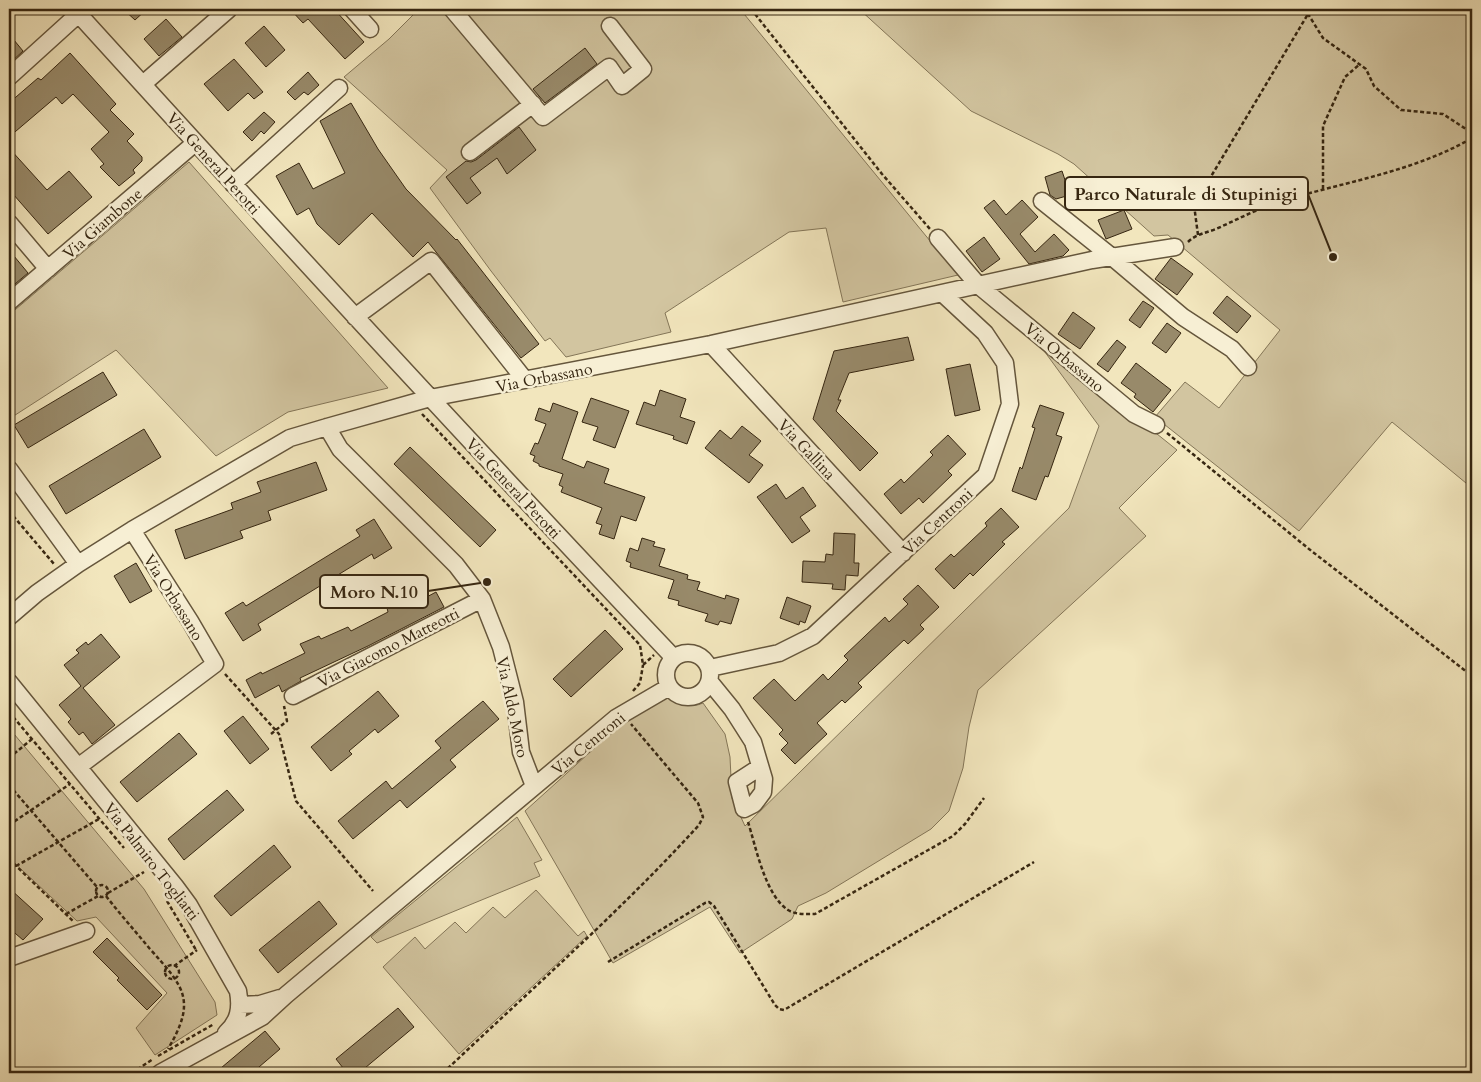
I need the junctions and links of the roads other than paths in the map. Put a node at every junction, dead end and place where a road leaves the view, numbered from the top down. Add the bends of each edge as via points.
1 (229, 9) edge
2 (352, 9) edge
3 (452, 9) edge
4 (79, 11) edge
5 (610, 26) dead end
6 (370, 29) dead end
7 (9, 77) edge
8 (143, 84) junction
9 (339, 88) dead end
10 (533, 104) junction
11 (195, 143) junction
12 (470, 152) dead end
13 (233, 184) junction
14 (1042, 201) dead end
15 (9, 223) edge
16 (938, 238) road end
17 (1175, 247) road end
18 (1112, 257) junction
19 (48, 268) junction
20 (978, 285) junction
21 (942, 293) junction
22 (9, 302) edge
23 (354, 317) junction
24 (711, 344) junction
25 (1248, 367) dead end
26 (525, 380) junction
27 (430, 398) junction
28 (1156, 424) road end
29 (327, 426) junction
30 (9, 469) edge
31 (132, 530) junction
32 (903, 553) junction
33 (78, 564) junction
34 (482, 599) junction
35 (9, 617) edge
36 (669, 652) junction
37 (710, 675) junction
38 (9, 682) edge
39 (669, 687) junction
40 (294, 696) road end
41 (78, 767) junction
42 (760, 767) junction
43 (534, 786) junction
44 (82, 932) road end
45 (9, 958) edge
46 (286, 995) junction
47 (240, 1005) junction
48 (219, 1030) junction
49 (160, 1073) edge

1 - 8 street
2 - 6 street
3 - 10 street
4 - 7 street
4 - 8 street, Via General Perotti
5 - 10 street via 643,70 622,86 609,67 543,117
8 - 11 street, Via General Perotti
9 - 13 street
10 - 12 street
11 - 13 street, Via General Perotti
11 - 19 street, Via Giambone
13 - 23 street, Via General Perotti
14 - 18 street
15 - 19 street
16 - 20 street
17 - 18 street, Via Orbassano
18 - 20 street, Via Orbassano
18 - 25 street via 1183,317 1232,349
19 - 22 street, Via Giambone
20 - 21 street, Via Orbassano
20 - 28 street, Via Orbassano via 1134,414
21 - 24 street, Via Orbassano
21 - 32 street, Via Centroni via 985,333 1005,363 1010,404 986,475
23 - 26 street via 431,261
23 - 27 street, Via General Perotti
24 - 26 street, Via Orbassano
24 - 32 street, Via Gallina
26 - 27 street, Via Orbassano
27 - 29 street, Via Orbassano
27 - 36 street, Via General Perotti
29 - 31 street, Via Orbassano via 290,438
29 - 34 street, Via Aldo Moro via 340,449 456,565
30 - 33 street
31 - 33 street, Via Orbassano
31 - 41 street, Via Orbassano via 215,664
32 - 37 street, Via Centroni via 813,636 779,653
33 - 35 street, Via Orbassano
34 - 40 street, Via Giacomo Matteotti
34 - 43 street, Via Aldo Moro via 500,647 515,702 521,752
36 - 37 street via 699,655 705,660
36 - 39 street via 666,670
37 - 39 street, Via Centroni via 704,692 697,696 680,696
37 - 42 street via 753,742
38 - 41 street, Via Palmiro Togliatti
39 - 43 street, Via Centroni via 623,714
41 - 47 street, Via Palmiro Togliatti via 189,905 233,980
42 - 42 street via 738,782 744,809 754,804 763,792 764,779
43 - 46 street
44 - 45 street
46 - 47 street via 260,1004
46 - 48 street via 262,1017
47 - 48 street via 233,1027
48 - 49 street

